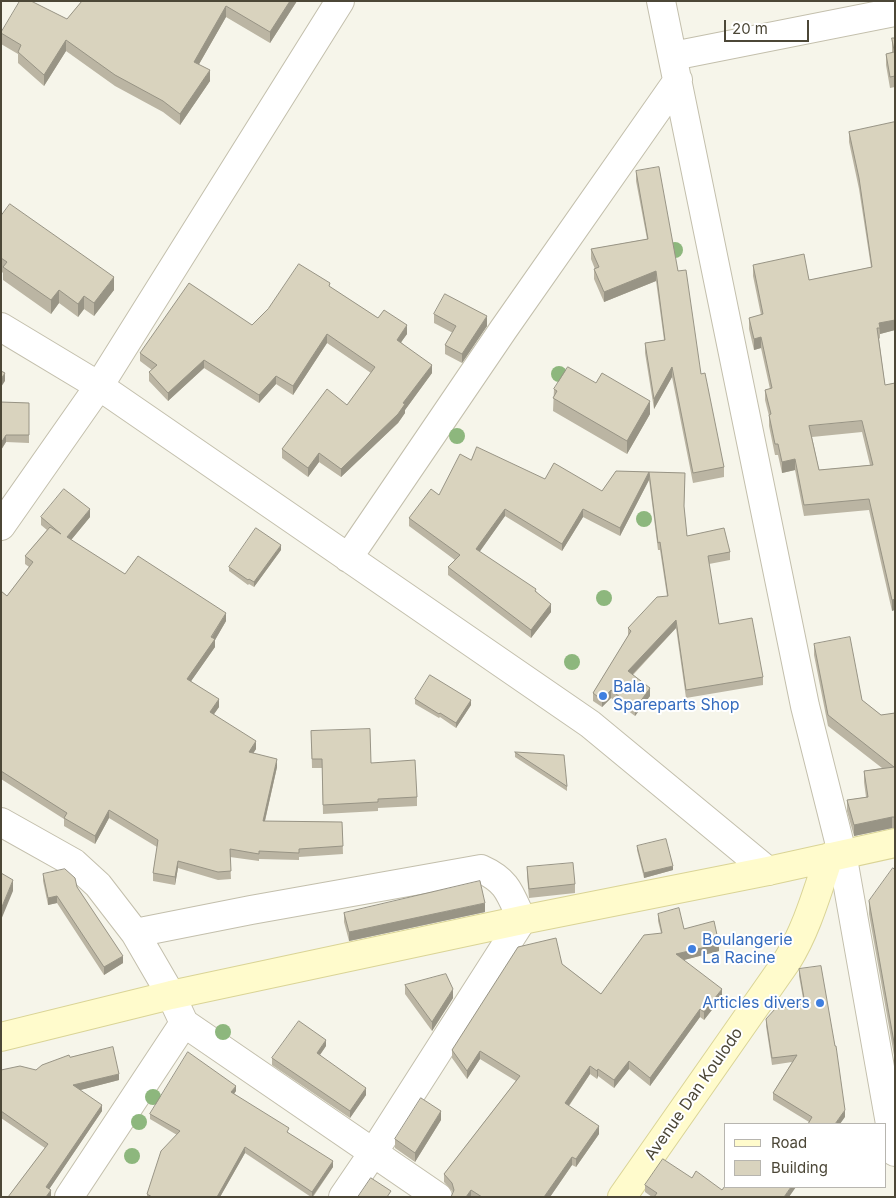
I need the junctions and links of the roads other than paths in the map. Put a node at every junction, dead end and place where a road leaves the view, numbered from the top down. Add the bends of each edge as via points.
1 (340, 1) edge
2 (661, 1) edge
3 (895, 12) edge
4 (675, 68) junction
5 (1, 327) edge
6 (99, 386) junction
7 (1, 526) edge
8 (348, 558) junction
9 (1, 822) edge
10 (895, 843) edge
11 (836, 855) junction
12 (768, 871) junction
13 (522, 920) junction
14 (135, 933) junction
15 (170, 995) junction
16 (184, 1023) junction
17 (1, 1037) edge
18 (895, 1152) edge
19 (373, 1153) junction
20 (69, 1197) edge
21 (343, 1197) edge
22 (438, 1197) edge
23 (622, 1197) edge

1 - 6 street
2 - 4 street
3 - 4 street
4 - 8 street
4 - 11 street
5 - 6 street
6 - 7 street
6 - 8 street
8 - 12 street via 590,724
9 - 14 street via 74,863 98,885
10 - 11 street
11 - 12 street
11 - 18 street
11 - 23 street, Avenue Dan Koulodo via 798,944
12 - 13 street
13 - 14 street via 505,884 481,869
13 - 15 street
13 - 19 street
14 - 15 street
15 - 16 street
15 - 17 street
16 - 19 street
16 - 20 street
19 - 21 street
19 - 22 street

